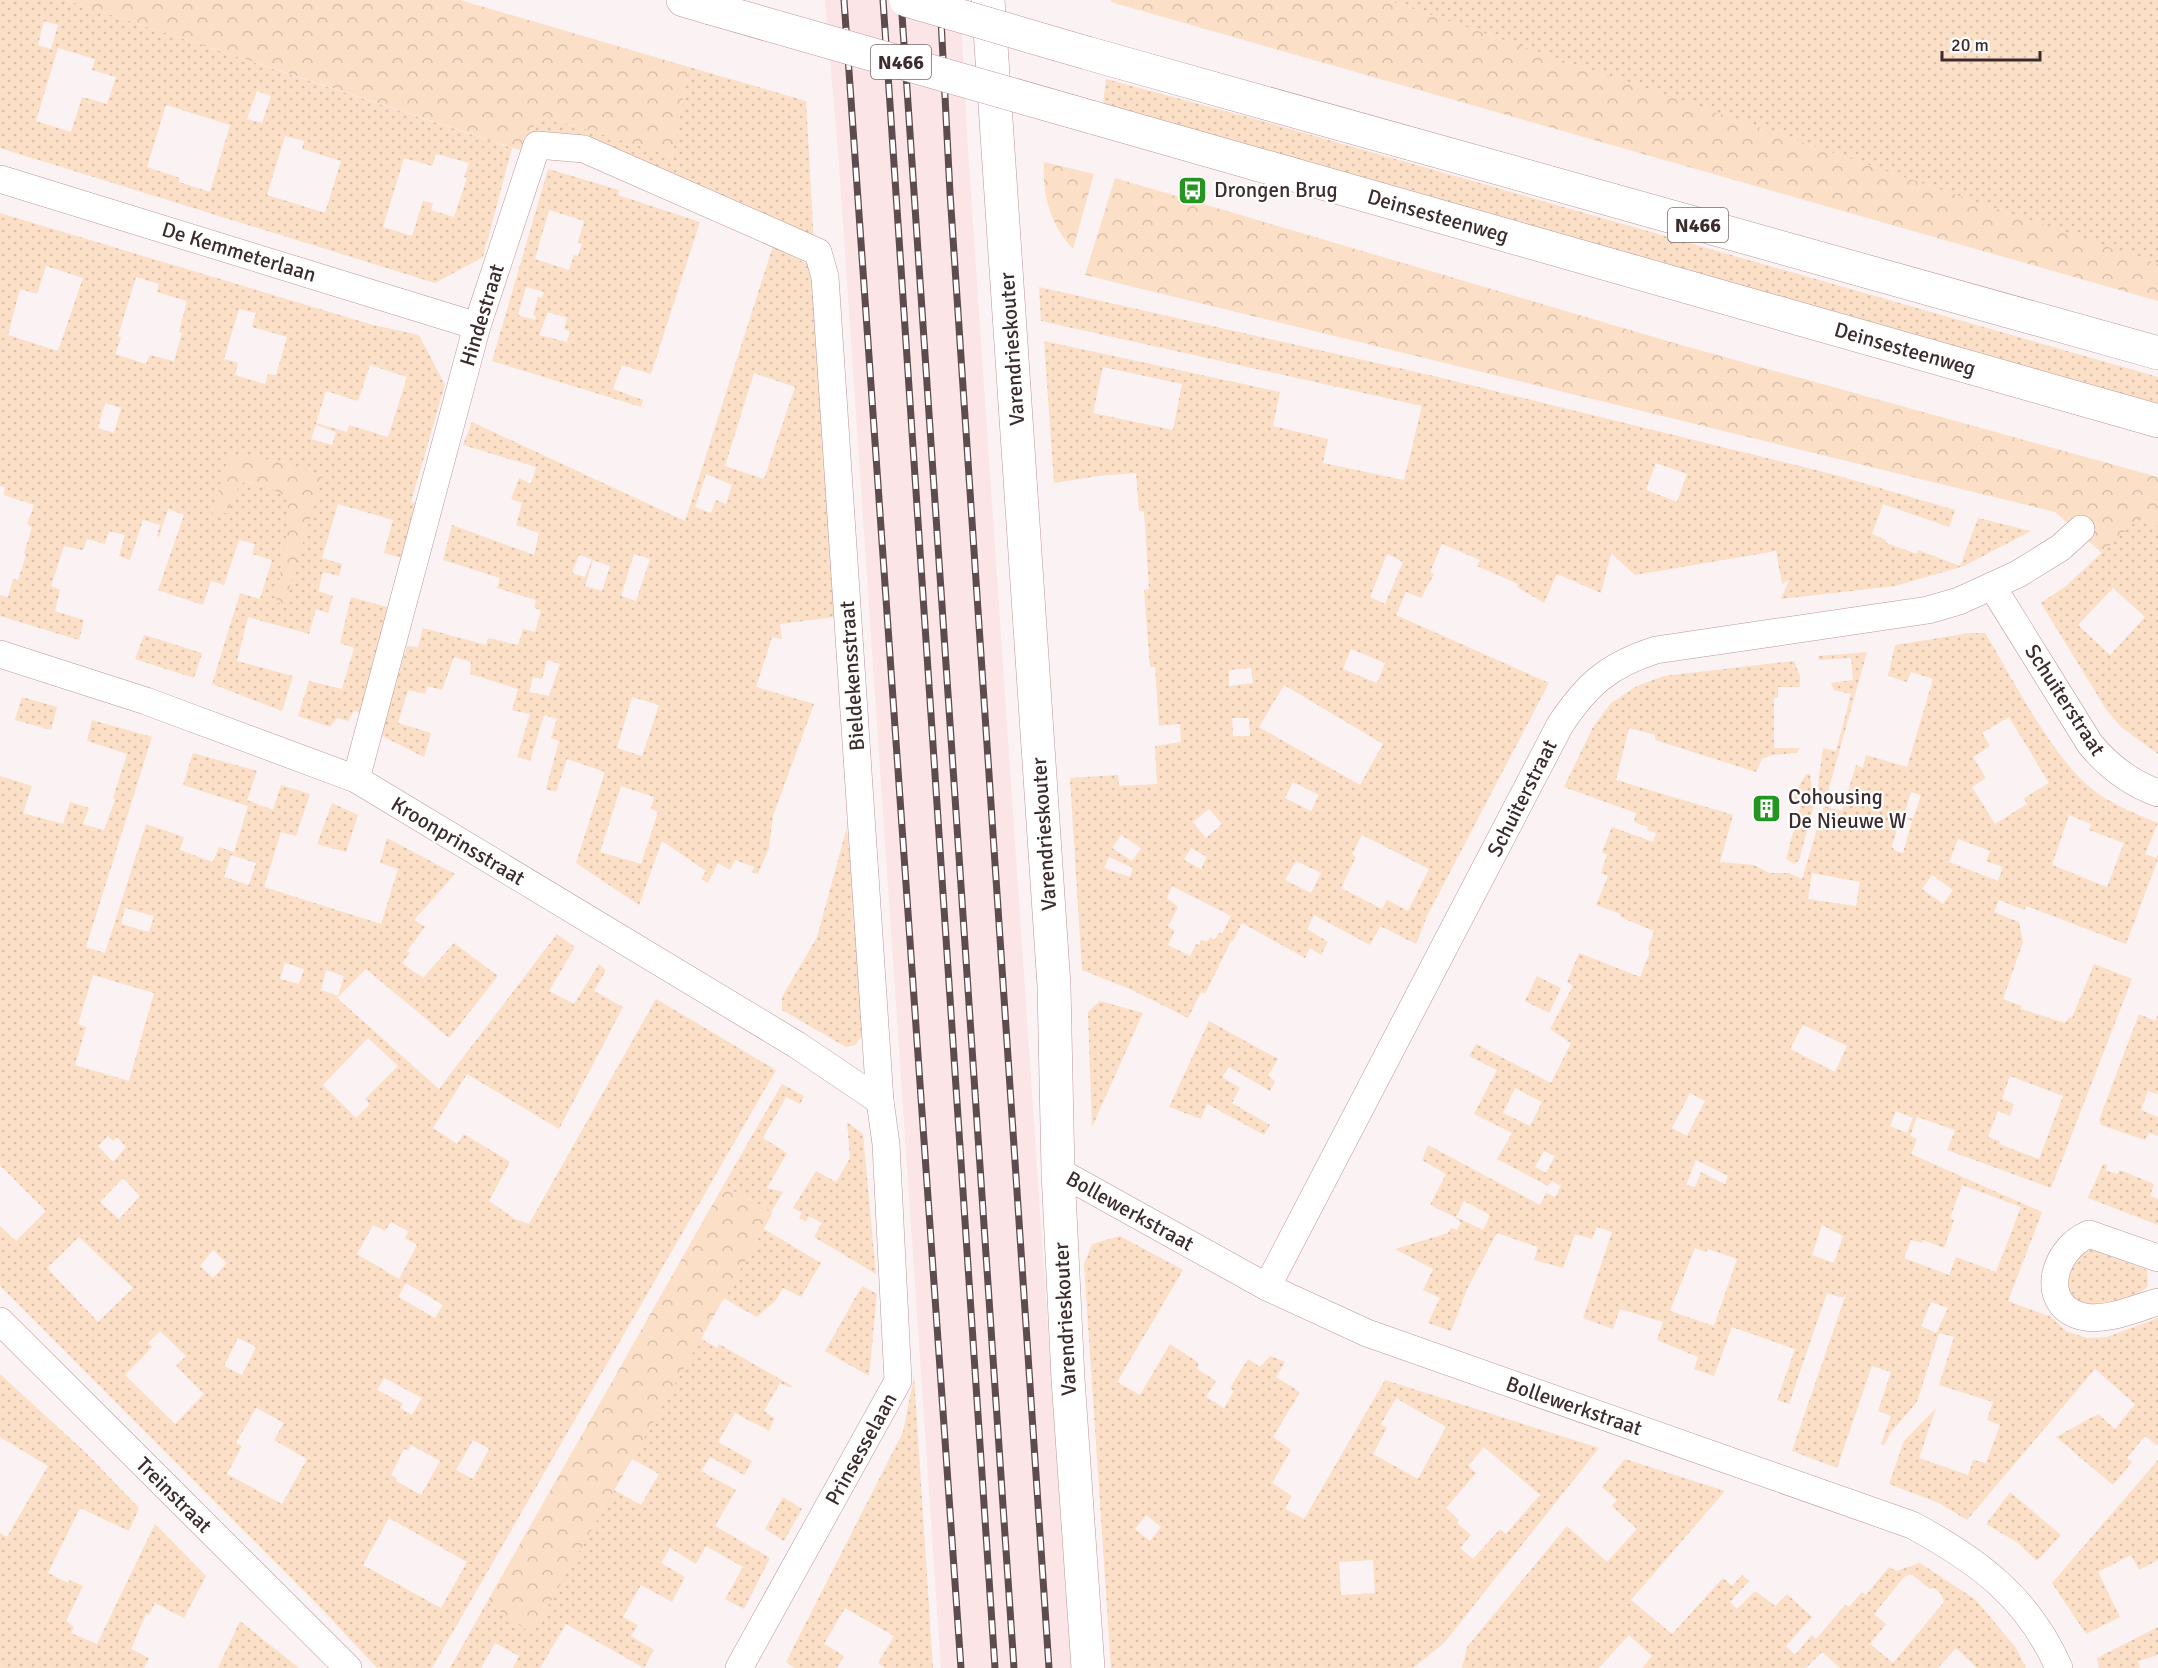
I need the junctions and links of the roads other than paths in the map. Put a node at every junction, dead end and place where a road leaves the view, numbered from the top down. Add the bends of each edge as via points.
1 (906, 0) edge
2 (988, 0) edge
3 (697, 4) edge
4 (0, 179) edge
5 (818, 252) joint
6 (477, 326) junction
7 (2158, 353) edge
8 (2158, 421) edge
9 (2080, 530) dead end
10 (1992, 586) junction
11 (0, 654) edge
12 (356, 779) junction
13 (2158, 793) edge
14 (880, 1101) junction
15 (1058, 1171) junction
16 (2158, 1258) edge
17 (1267, 1287) junction
18 (2158, 1302) edge
19 (0, 1321) edge
20 (348, 1668) edge
21 (740, 1668) edge
22 (1088, 1668) edge
23 (2058, 1668) edge

1 - 7 main road, N466, bridge
2 - 15 main road, Varendrieskouter via 1054,986
3 - 8 main road, Deinsesteenweg / N466, bridge
4 - 6 street, De Kemmeterlaan
5 - 6 street, Hindestraat via 584,149 537,145
5 - 14 street, Bieldekensstraat via 825,277
6 - 12 street, Hindestraat
9 - 10 street, Schuiterstraat via 2060,548
10 - 13 street, Schuiterstraat via 2096,752 2122,776
10 - 17 street, Schuiterstraat via 1959,601 1887,617 1656,650 1628,659 1603,674 1579,696 1560,724
11 - 12 street, Kroonprinsstraat via 146,701
12 - 14 street, Kroonprinsstraat via 797,1045
14 - 21 street, Prinsesselaan via 886,1144 898,1381
15 - 17 street, Bollewerkstraat
15 - 22 main road, Varendrieskouter
16 - 18 street via 2089,1234 2074,1240 2054,1271 2059,1298 2076,1314 2086,1317 2109,1316
17 - 23 street, Bollewerkstraat via 1367,1333 1912,1525 1978,1564 2012,1595
19 - 20 street, Treinstraat

